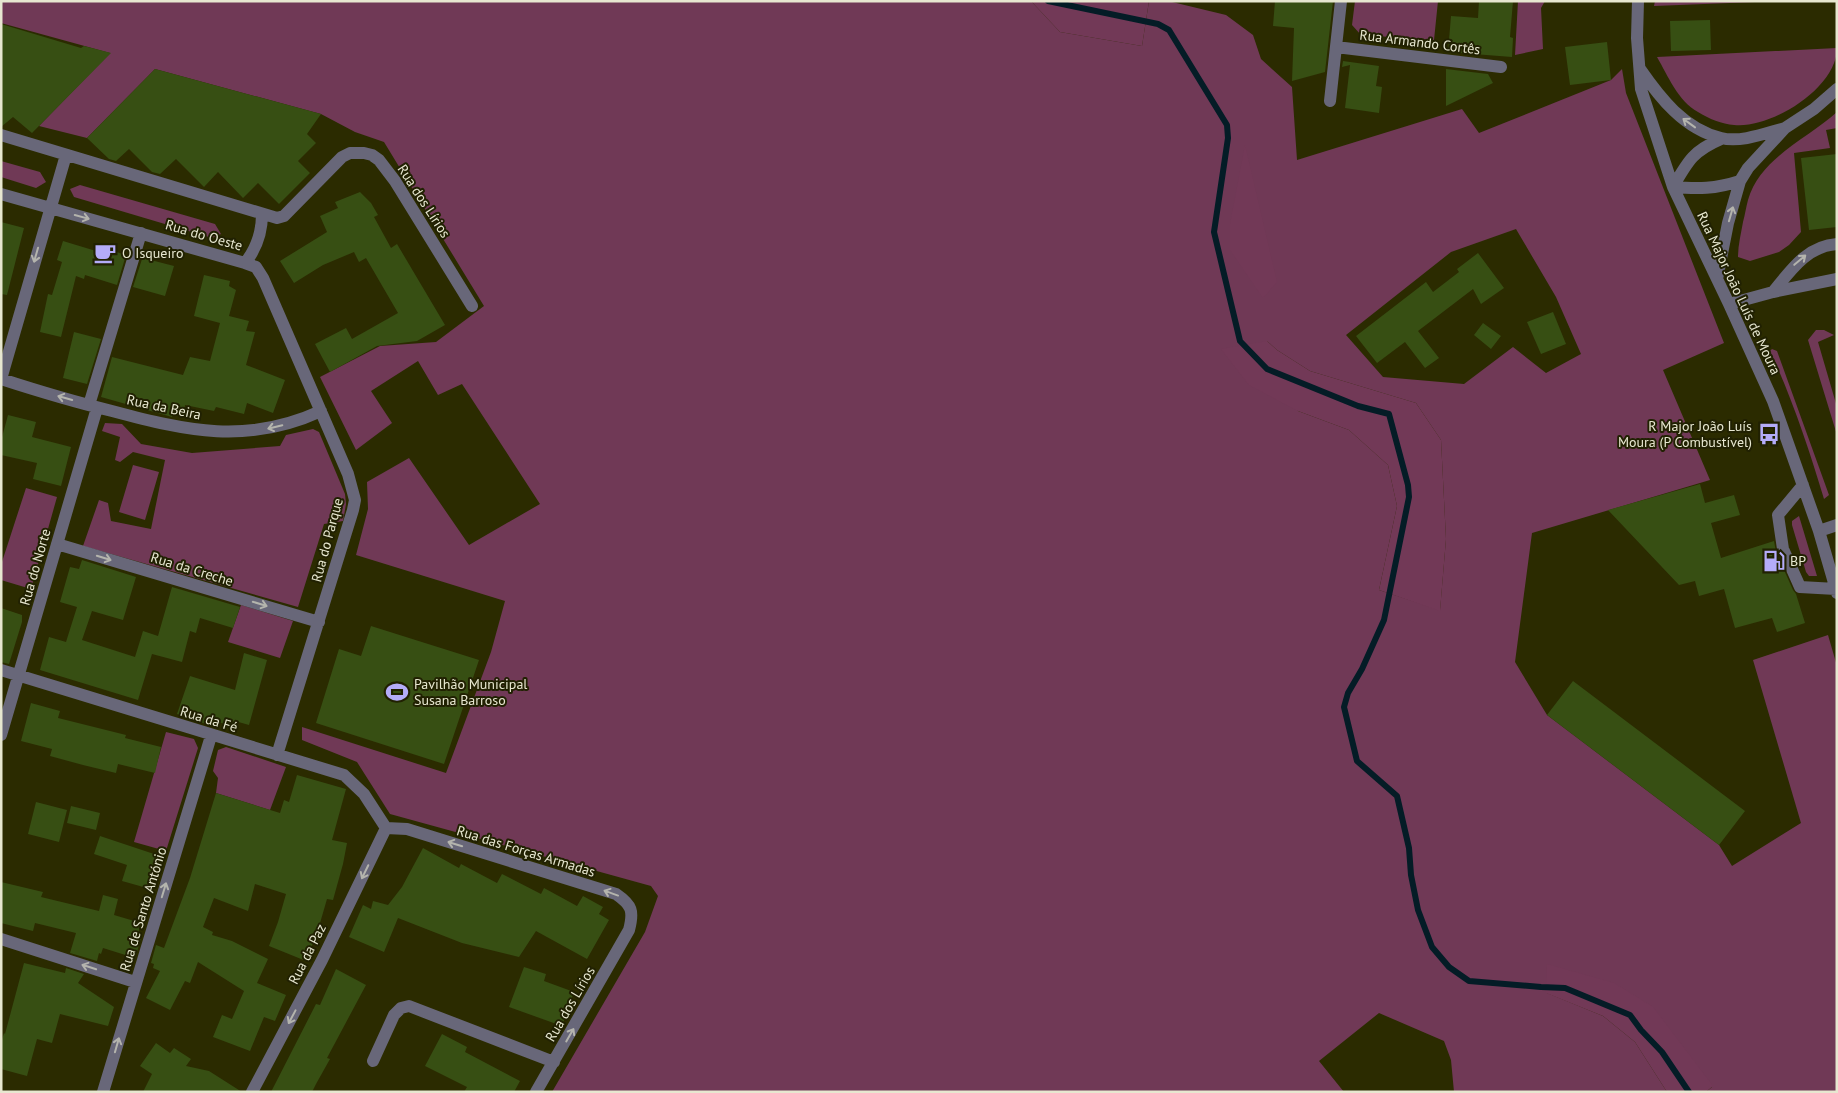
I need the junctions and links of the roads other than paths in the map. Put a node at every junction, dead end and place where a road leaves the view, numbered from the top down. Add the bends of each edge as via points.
1 (1341, 1) edge
2 (1638, 1) edge
3 (1336, 47) junction
4 (1501, 67) dead end
5 (1640, 68) junction
6 (1837, 88) edge
7 (1330, 101) dead end
8 (1785, 128) junction
9 (1, 135) edge
10 (1721, 138) junction
11 (66, 155) junction
12 (1740, 181) junction
13 (1673, 187) junction
14 (1, 194) edge
15 (50, 208) junction
16 (262, 214) junction
17 (141, 233) junction
18 (1837, 244) edge
19 (246, 263) junction
20 (1717, 279) junction
21 (1837, 279) edge
22 (1773, 292) junction
23 (1729, 304) junction
24 (472, 306) dead end
25 (1, 379) edge
26 (93, 407) junction
27 (321, 411) junction
28 (1802, 485) junction
29 (1837, 525) edge
30 (1819, 530) junction
31 (57, 544) junction
32 (1836, 591) edge
33 (319, 622) junction
34 (1, 670) edge
35 (18, 676) junction
36 (1, 735) edge
37 (211, 736) junction
38 (277, 756) junction
39 (386, 828) junction
40 (629, 930) joint
41 (1, 939) edge
42 (136, 982) junction
43 (373, 1061) dead end
44 (554, 1062) junction
45 (103, 1092) edge
46 (252, 1092) edge
47 (536, 1092) edge

1 - 3 street
2 - 5 street, Rua Major João Luís de Moura
3 - 4 street, Rua Armando Cortês
3 - 7 street
10 -> 5 street via 1696,128 1672,110
5 - 13 street, Rua Major João Luís de Moura via 1641,89
6 - 8 street via 1814,110
8 - 10 street via 1747,138
8 - 12 street
9 - 11 street
10 - 13 street via 1703,146 1686,163
11 - 15 street
11 - 16 street
12 - 13 street via 1702,189
20 -> 12 street
13 - 20 street, Rua Major João Luís de Moura
14 - 15 street, Rua do Oeste
15 -> 17 street, Rua do Oeste
15 -> 25 street
16 - 19 street, Rua do Oeste via 258,241
16 - 24 street, Rua dos Lírios via 277,218 284,216 342,157 350,153 372,155 395,181
17 - 19 street, Rua do Oeste
17 - 26 street, Rua do Norte
22 -> 18 street via 1796,263 1811,251 1827,244
19 - 27 street, Rua do Parque via 256,267 263,278
20 - 23 street, Rua Major João Luís de Moura
21 - 22 street
22 - 23 street
23 - 28 street, Rua Major João Luís de Moura via 1773,401
26 -> 25 street, Rua da Beira
27 -> 26 street, Rua da Beira via 264,430 205,432
26 - 31 street, Rua do Norte
27 - 33 street, Rua do Parque via 348,474 355,500
28 - 30 street, Rua Major João Luís de Moura
28 - 32 street via 1778,515 1783,549 1800,587
29 - 30 street
30 - 32 street, Rua Major João Luís de Moura
31 -> 33 street, Rua da Creche
31 - 35 street, Rua do Norte
33 - 38 street, Rua do Parque
34 - 35 street, Rua da Fé
35 - 36 street, Rua do Norte
35 - 37 street, Rua da Fé
37 - 38 street, Rua da Fé
42 -> 37 street, Rua de Santo António
38 - 39 street, Rua da Fé via 344,775 364,794
40 -> 39 street, Rua das Forças Armadas via 631,909 616,894 407,829
39 -> 46 street, Rua da Paz via 322,960
44 -> 40 street, Rua dos Lírios
42 -> 41 street
45 -> 42 street, Rua de Santo António
43 - 44 street via 394,1015 409,1006
44 - 47 street, Rua dos Lírios

